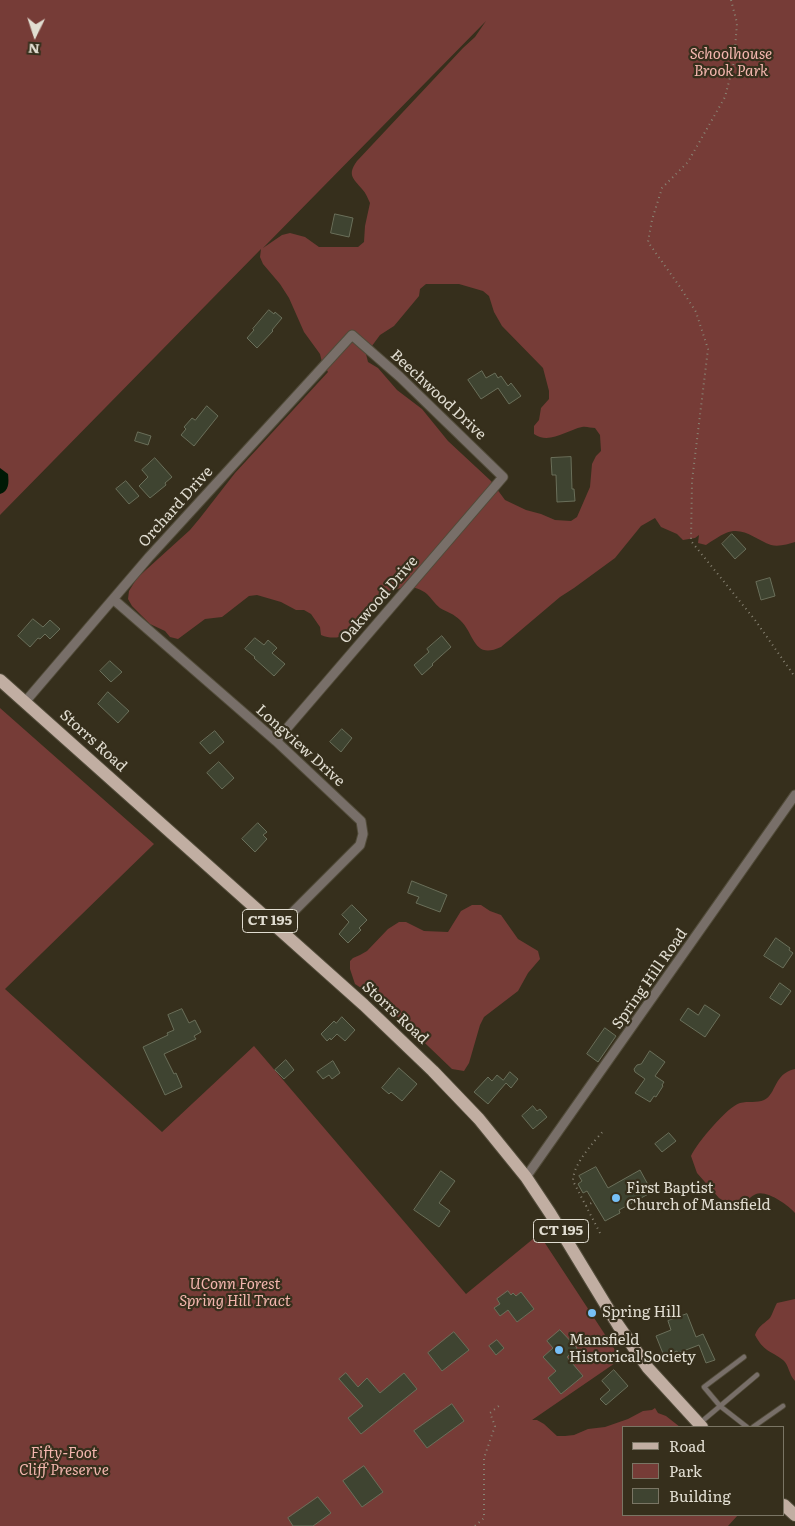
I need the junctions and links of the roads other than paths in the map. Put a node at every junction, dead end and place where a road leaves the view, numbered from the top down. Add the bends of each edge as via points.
1 (352, 335) joint
2 (503, 476) joint
3 (112, 599) junction
4 (0, 680) edge
5 (26, 702) junction
6 (276, 741) junction
7 (795, 795) edge
8 (277, 928) junction
9 (526, 1177) junction
10 (744, 1357) dead end
11 (757, 1375) dead end
12 (720, 1406) junction
13 (783, 1406) dead end
14 (700, 1426) edge
15 (746, 1426) edge
16 (754, 1426) edge
17 (785, 1506) edge
18 (795, 1515) edge

1 - 2 street, Beechwood Drive
1 - 3 street, Orchard Drive
2 - 6 street, Oakwood Drive
3 - 5 street, Orchard Drive
3 - 6 street, Longview Drive
4 - 5 main road, Storrs Road / CT 195
5 - 8 main road, Storrs Road / CT 195
6 - 8 street, Longview Drive via 361,821 363,834 360,845
7 - 9 street, Spring Hill Road
8 - 9 main road, Storrs Road / CT 195 via 433,1071
9 - 14 main road, Storrs Road / CT 195 via 648,1368
10 - 12 lane via 704,1387
11 - 12 lane
12 - 14 lane
12 - 15 lane
13 - 16 lane
17 - 18 main road

